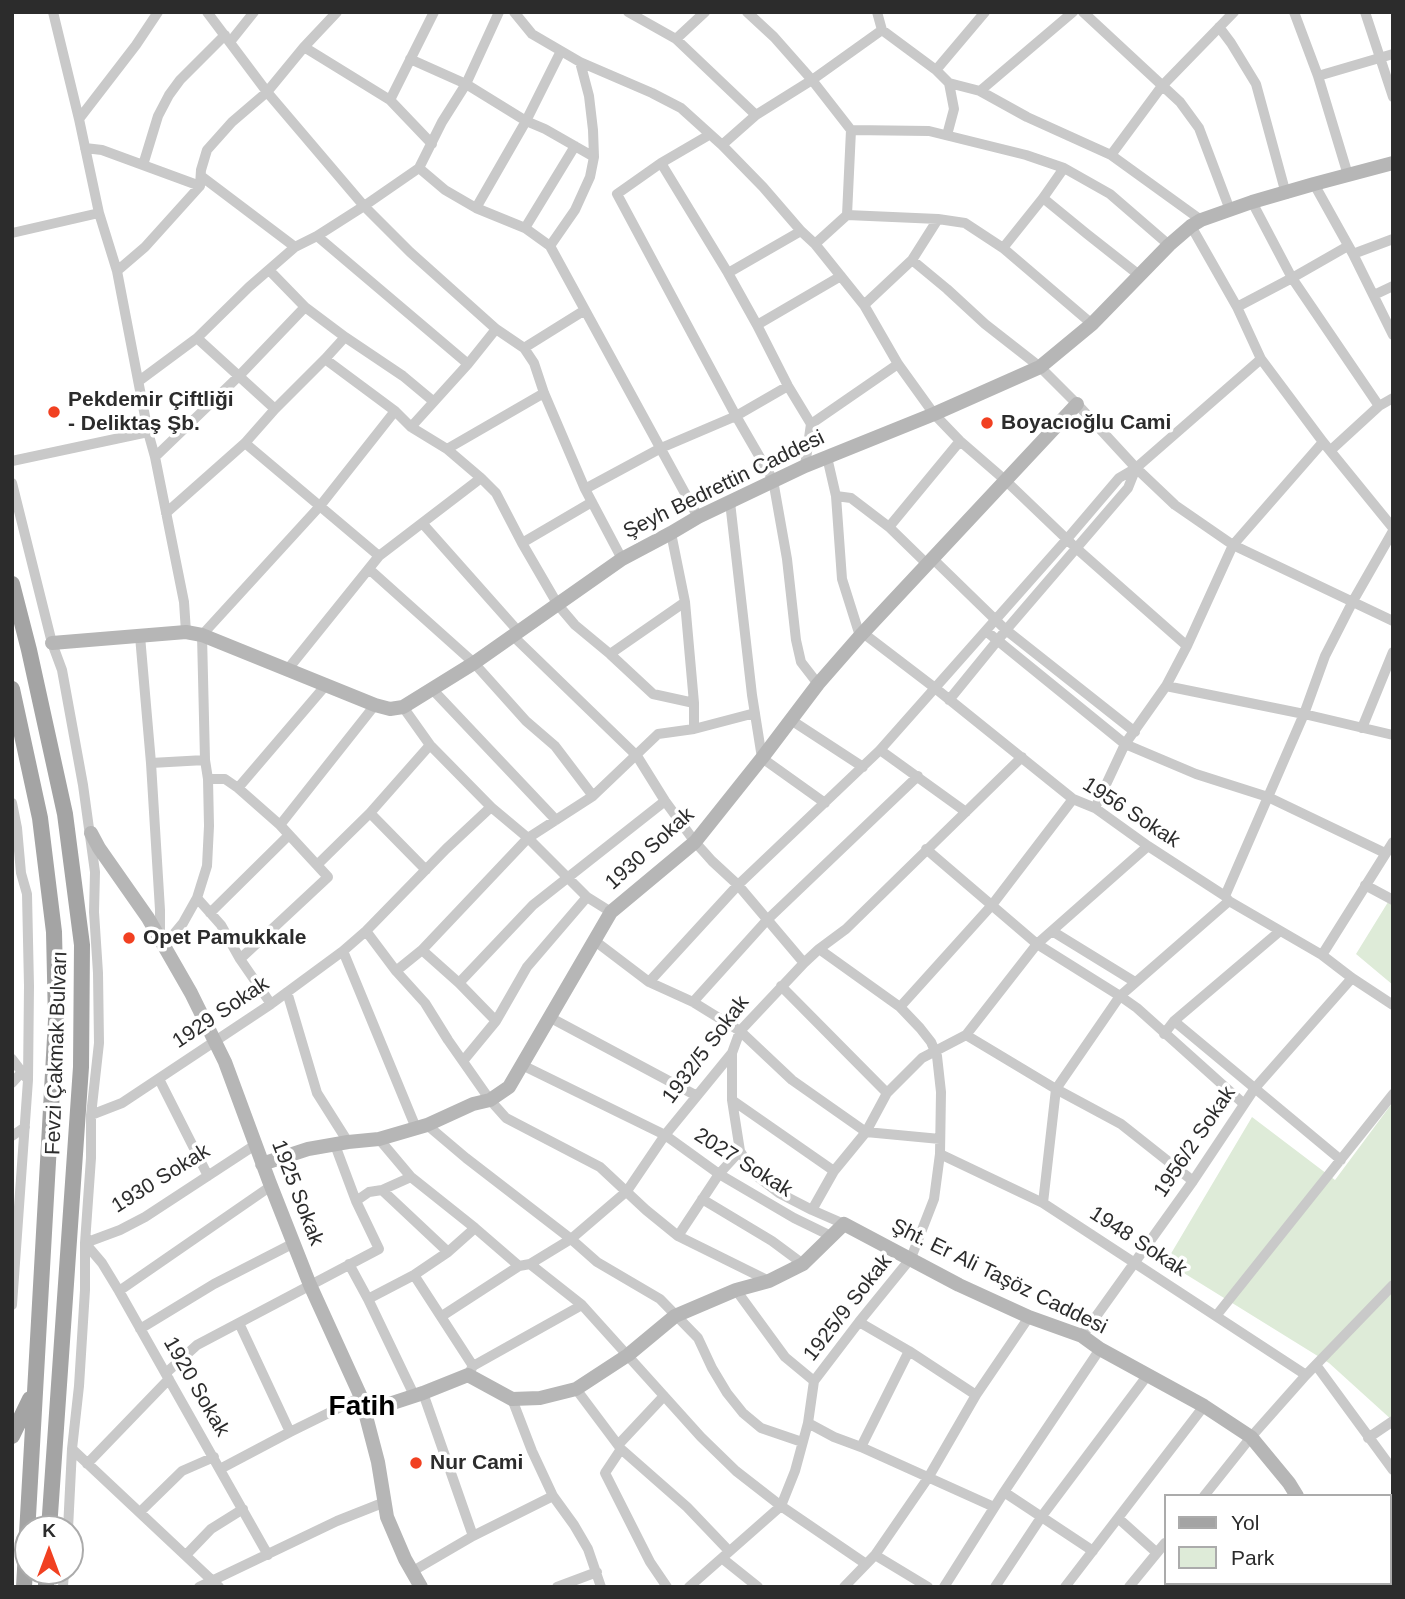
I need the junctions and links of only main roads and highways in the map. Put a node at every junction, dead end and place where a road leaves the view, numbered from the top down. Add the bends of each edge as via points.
1 (12, 584) edge
2 (12, 689) edge
3 (34, 1391) junction
4 (12, 1436) edge
5 (50, 1515) edge
6 (24, 1587) edge

1 - 5 main road, Fevzi Çakmak Bulvarı via 65,814 82,945 80,1080
2 - 3 main road, Fevzi Çakmak Bulvarı via 40,818 54,932 57,1020
3 - 4 main road
3 - 6 main road, Fevzi Çakmak Bulvarı

